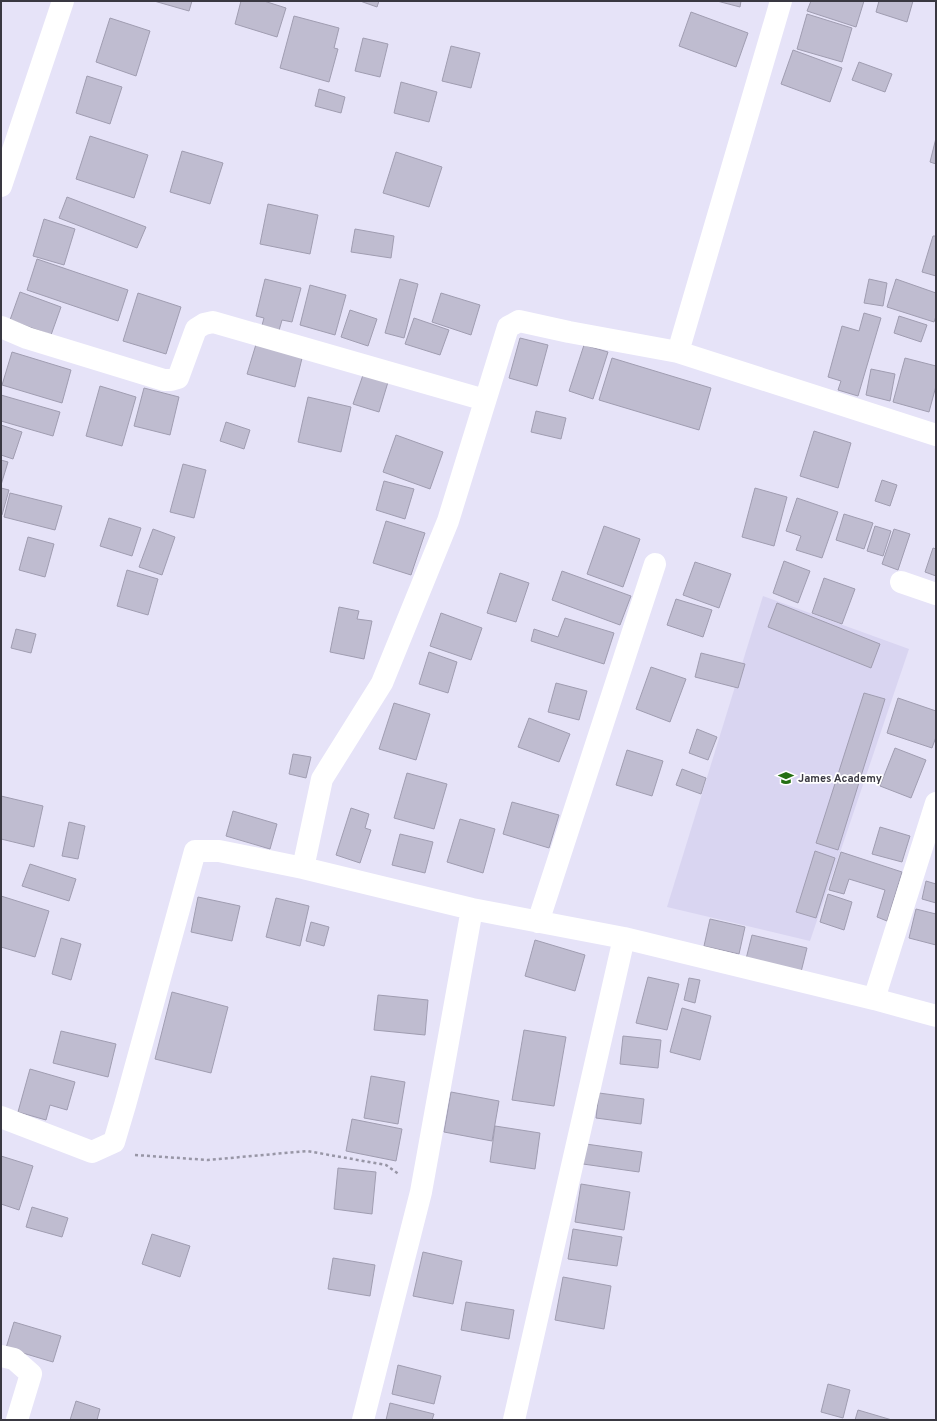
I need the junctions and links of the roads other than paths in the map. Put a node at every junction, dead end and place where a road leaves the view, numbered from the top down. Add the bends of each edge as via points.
1 (63, 1) edge
2 (781, 1) edge
3 (1, 186) edge
4 (1, 327) edge
5 (678, 352) junction
6 (485, 400) junction
7 (936, 435) edge
8 (655, 564) dead end
9 (901, 582) dead end
10 (936, 594) edge
11 (936, 803) edge
12 (303, 868) junction
13 (472, 908) junction
14 (538, 922) junction
15 (624, 938) junction
16 (874, 1000) junction
17 (936, 1016) edge
18 (1, 1117) edge
19 (1, 1356) edge
20 (17, 1420) edge
21 (363, 1420) edge
22 (514, 1420) edge

1 - 3 street
2 - 5 street
4 - 6 street via 42,342 171,380 178,378 196,329 213,322
5 - 6 street via 519,321 508,327
5 - 7 street
6 - 12 street via 448,520 382,683 322,779
8 - 14 street
9 - 10 street
11 - 16 street
12 - 13 street
12 - 18 street via 219,850 195,851 114,1142 92,1152
13 - 14 street
13 - 21 street via 421,1192
14 - 15 street
15 - 16 street
15 - 22 street
16 - 17 street
19 - 20 street via 14,1359 31,1374

